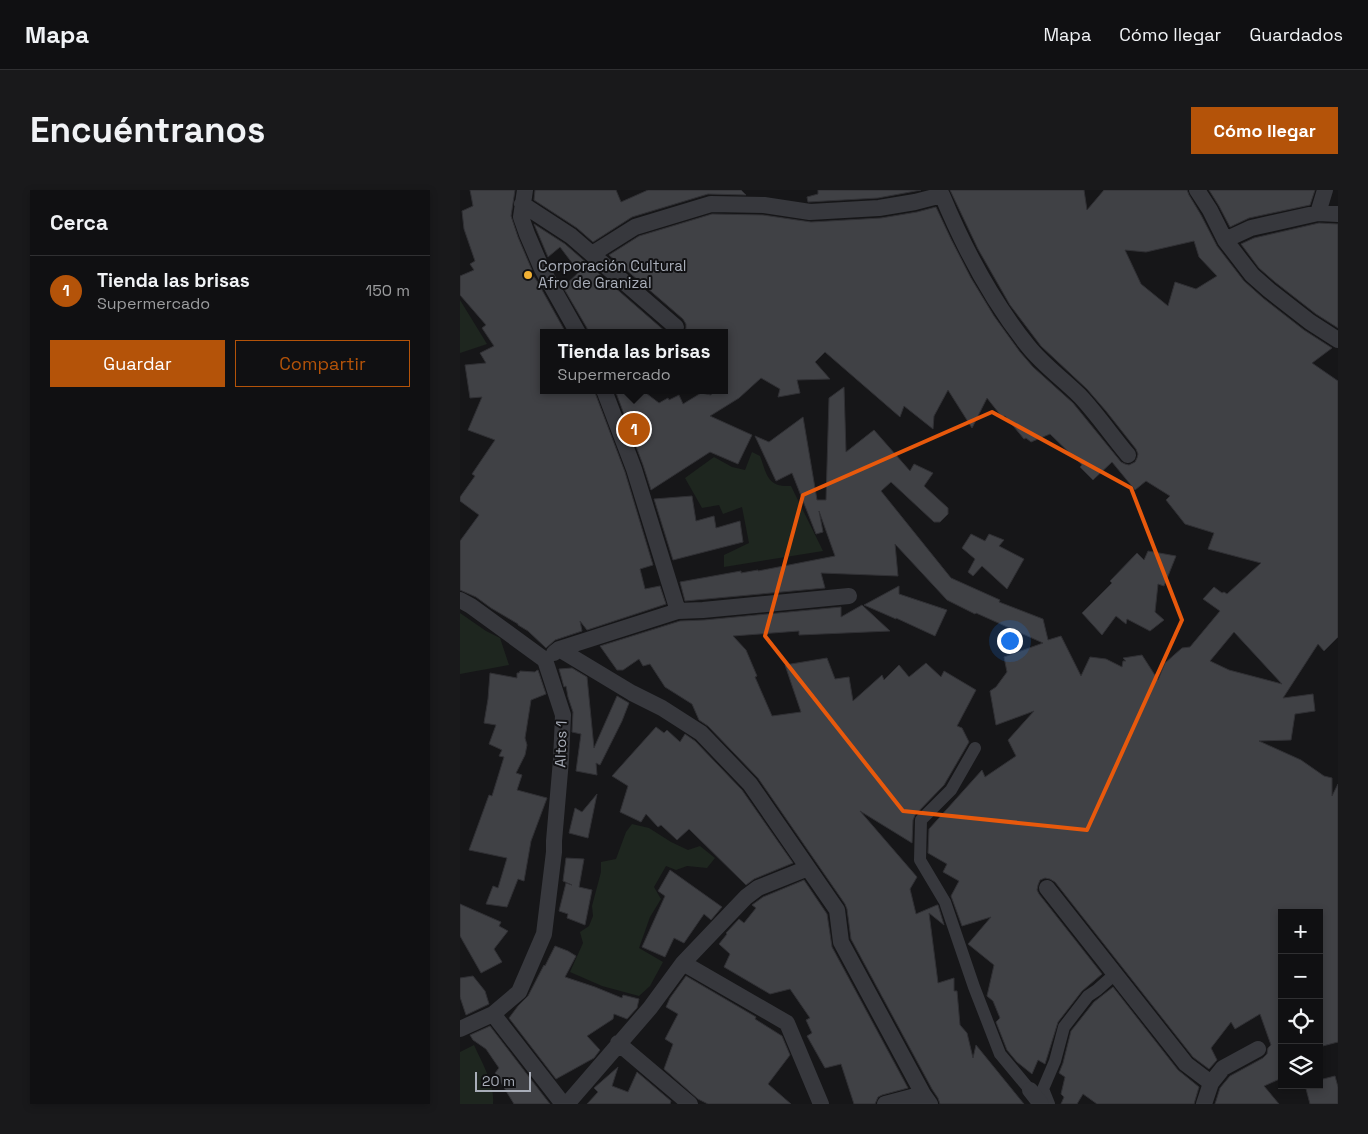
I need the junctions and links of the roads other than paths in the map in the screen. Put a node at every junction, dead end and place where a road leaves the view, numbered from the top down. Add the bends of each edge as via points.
1 (1197, 190) edge
2 (1325, 190) edge
3 (524, 197) edge
4 (1318, 213) junction
5 (1338, 214) edge
6 (1225, 240) junction
7 (592, 254) junction
8 (676, 327) dead end
9 (576, 329) edge
10 (1338, 340) edge
11 (606, 394) edge
12 (1128, 455) dead end
13 (849, 596) dead end
14 (460, 600) edge
15 (678, 611) junction
16 (559, 649) junction
17 (545, 660) junction
18 (976, 748) dead end
19 (808, 868) junction
20 (1047, 888) dead end
21 (683, 963) junction
22 (1115, 974) junction
23 (493, 1014) junction
24 (460, 1029) edge
25 (618, 1043) junction
26 (1258, 1049) dead end
27 (1211, 1083) junction
28 (1030, 1090) joint
29 (927, 1099) edge
30 (563, 1104) edge
31 (567, 1104) edge
32 (690, 1104) edge
33 (821, 1104) edge
34 (885, 1104) edge
35 (1041, 1104) edge
36 (1049, 1104) edge
37 (1204, 1104) edge

1 - 6 street
2 - 4 street
3 - 7 street
3 - 9 street via 521,217 527,234 542,269
4 - 5 street
4 - 6 street via 1252,228
6 - 10 street via 1252,275 1310,322
7 - 8 street
7 - 12 street via 636,227 711,204 764,205 810,212 879,208 942,194 957,232 982,278 1028,347 1080,396
11 - 15 street via 634,469
13 - 15 street
14 - 17 street
15 - 16 street
16 - 17 street
16 - 19 street via 701,733 750,784
17 - 23 street, Altos 1 via 562,715 554,852 544,934 518,992
18 - 28 street via 951,790 921,820 920,860 945,902 1000,1054
19 - 21 street via 758,888 746,897
19 - 29 street via 837,910 841,942
20 - 22 street
21 - 25 street via 650,1008
21 - 33 street via 788,1023
22 - 27 street via 1186,1064
22 - 36 street via 1088,996 1064,1027 1044,1089
23 - 24 street, Altos 1
23 - 30 street
25 - 31 street
25 - 32 street
26 - 27 street via 1223,1068
27 - 37 street
28 - 35 street
29 - 34 street

